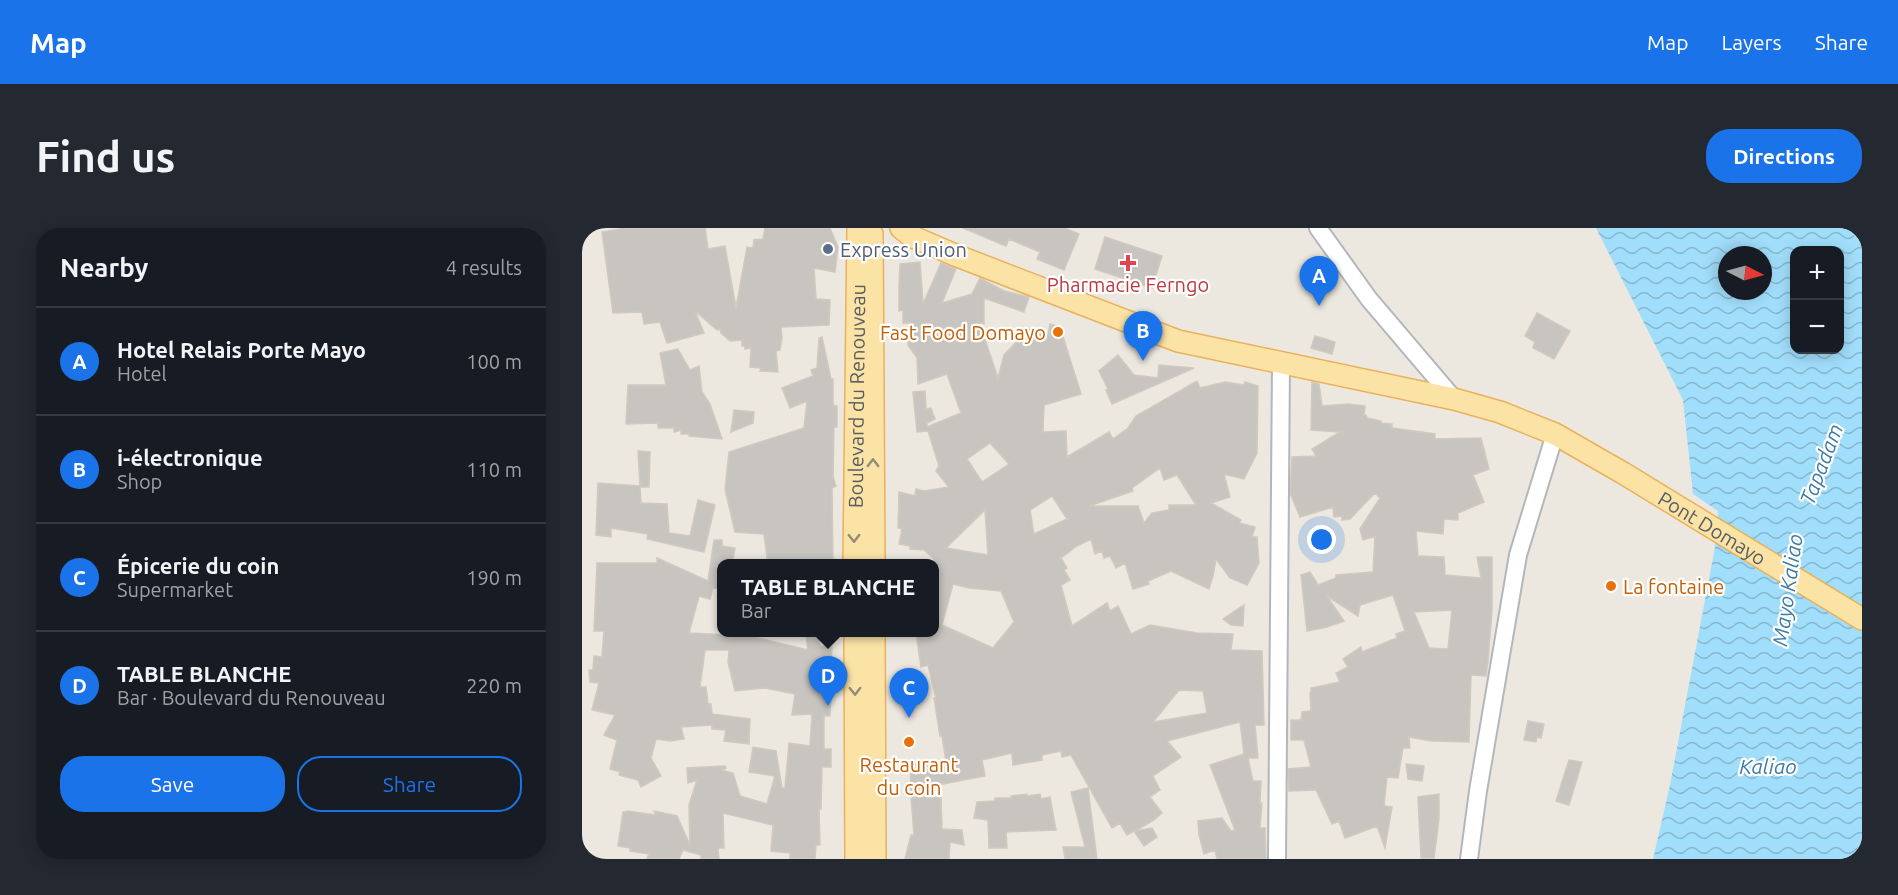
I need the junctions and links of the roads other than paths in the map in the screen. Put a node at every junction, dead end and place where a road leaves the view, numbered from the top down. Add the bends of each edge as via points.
1 (858, 228) edge
2 (872, 228) edge
3 (1318, 228) edge
4 (906, 231) edge
5 (1281, 363) junction
6 (1454, 399) junction
7 (1555, 434) junction
8 (854, 559) edge
9 (874, 559) edge
10 (1862, 619) edge
11 (855, 637) edge
12 (874, 637) edge
13 (856, 859) edge
14 (875, 859) edge
15 (1277, 859) edge
16 (1469, 859) edge

1 -> 8 main road, Boulevard du Renouveau
9 -> 2 main road, Boulevard du Renouveau
3 - 6 street via 1369,299
4 - 5 main road, Pont Domayo via 1178,341
5 - 6 main road, Pont Domayo
5 - 15 street
6 - 7 main road, Pont Domayo
7 - 10 main road, Pont Domayo
7 - 16 street via 1518,555
11 -> 13 main road
12 - 14 main road

